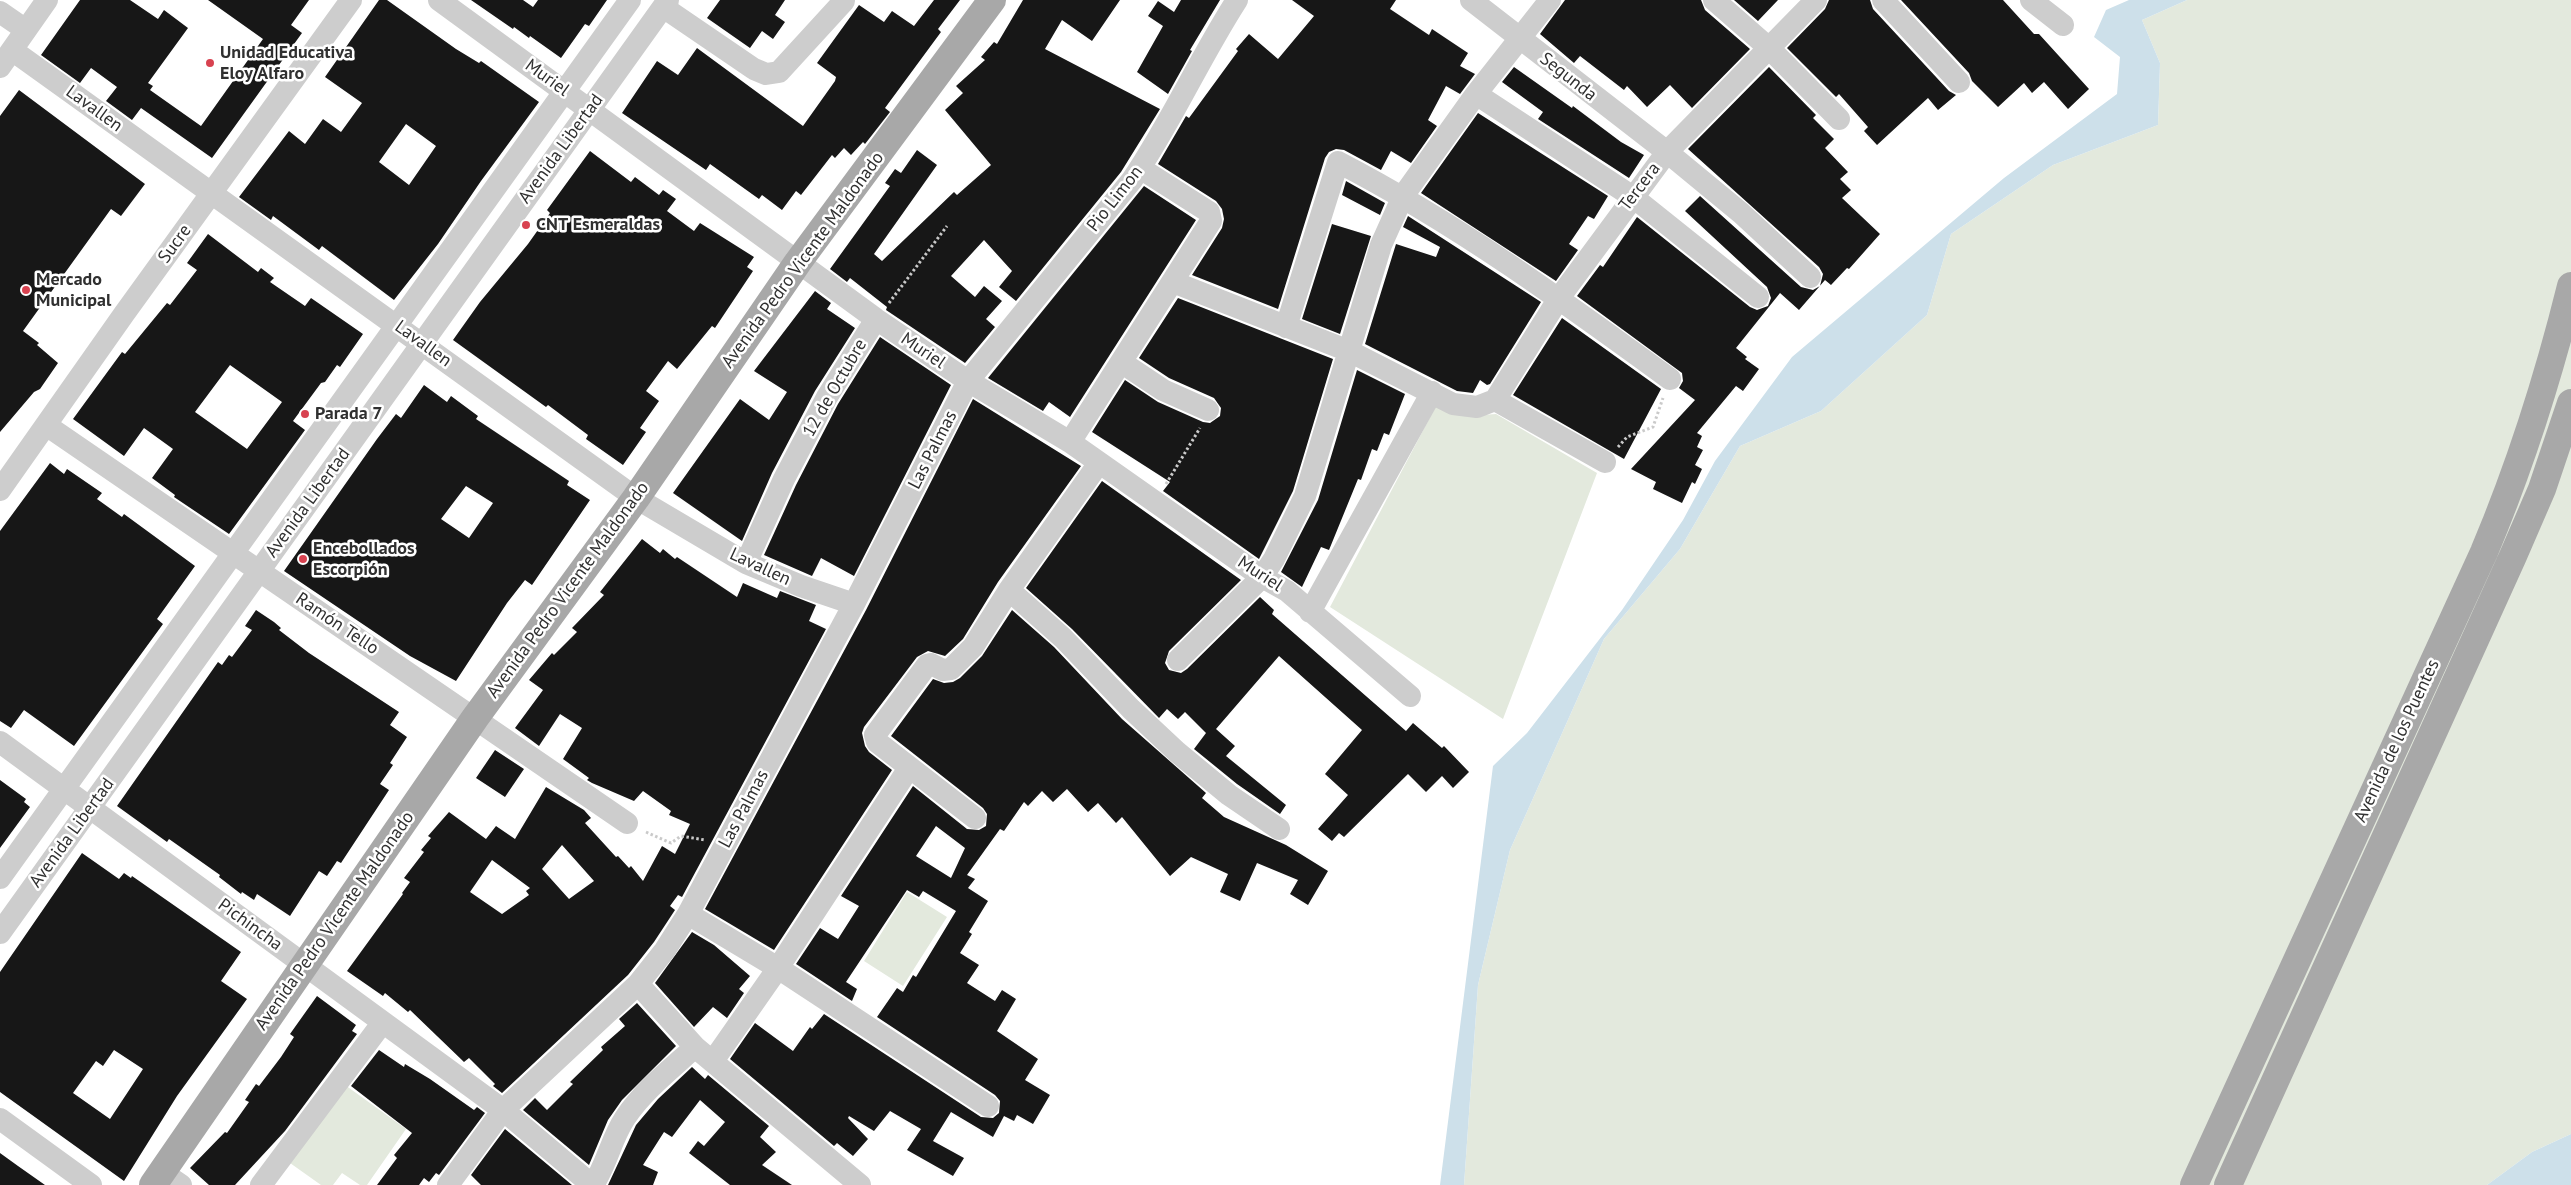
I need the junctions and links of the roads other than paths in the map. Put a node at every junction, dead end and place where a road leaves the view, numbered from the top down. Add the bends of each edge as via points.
1 (47, 0) edge
2 (351, 0) edge
3 (439, 0) edge
4 (630, 0) edge
5 (992, 0) edge
6 (1237, 0) edge
7 (1471, 0) edge
8 (1550, 0) edge
9 (1714, 0) edge
10 (1816, 0) edge
11 (1883, 0) edge
12 (2031, 0) edge
13 (844, 1) edge
14 (665, 3) edge
15 (0, 12) edge
16 (2063, 25) dead end
17 (26, 30) junction
18 (1519, 39) junction
19 (1769, 48) junction
20 (6, 58) edge
21 (1959, 82) dead end
22 (565, 91) junction
23 (1476, 94) junction
24 (589, 109) junction
25 (1839, 118) dead end
26 (1667, 152) junction
27 (1140, 168) junction
28 (212, 195) junction
29 (1403, 196) junction
30 (1633, 197) junction
31 (798, 262) junction
32 (1810, 277) dead end
33 (1174, 282) junction
34 (2571, 286) edge
35 (1758, 297) dead end
36 (1560, 298) junction
37 (876, 319) junction
38 (396, 325) junction
39 (1286, 327) junction
40 (422, 344) junction
41 (1349, 351) junction
42 (1121, 362) junction
43 (1670, 379) road end
44 (968, 381) junction
45 (1432, 392) junction
46 (1495, 400) junction
47 (2571, 403) edge
48 (1208, 410) road end
49 (46, 425) junction
50 (1070, 442) junction
51 (1605, 462) road end
52 (1099, 463) junction
53 (0, 490) edge
54 (636, 498) junction
55 (233, 553) junction
56 (746, 563) junction
57 (259, 571) junction
58 (1262, 577) junction
59 (1009, 590) junction
60 (854, 604) junction
61 (1310, 612) junction
62 (1178, 660) dead end
63 (1410, 696) dead end
64 (475, 718) junction
65 (0, 742) edge
66 (909, 768) junction
67 (64, 789) junction
68 (90, 808) junction
69 (975, 818) dead end
70 (627, 823) road end
71 (1280, 829) dead end
72 (0, 878) edge
73 (688, 914) junction
74 (0, 933) edge
75 (305, 964) junction
76 (778, 968) junction
77 (638, 984) junction
78 (384, 1022) junction
79 (695, 1047) junction
80 (713, 1061) junction
81 (988, 1106) dead end
82 (504, 1110) junction
83 (0, 1119) edge
84 (165, 1181) edge
85 (91, 1185) edge
86 (261, 1185) edge
87 (448, 1185) edge
88 (593, 1185) edge
89 (860, 1185) edge
90 (2194, 1185) edge
91 (2228, 1185) edge

1 - 17 street
2 - 28 street, Sucre
3 - 22 street, Muriel
4 - 22 street, Avenida Libertad
5 - 31 main road, Avenida Pedro Vicente Maldonado
6 - 27 street, Pio Limon
7 - 18 street, Segunda
8 - 18 street
9 - 19 street
10 - 19 street, Tercera
11 - 21 street
12 - 16 street
13 - 14 street via 779,72 766,74
14 - 24 street, Avenida Libertad
15 - 17 street
17 - 20 street
18 - 23 street
18 - 26 street, Segunda
19 - 25 street
19 - 26 street, Tercera
20 - 28 street, Lavallen
22 - 24 street, Muriel
22 - 38 street, Avenida Libertad
23 - 29 street
23 - 30 street
24 - 31 street, Muriel
24 - 40 street, Avenida Libertad
26 - 30 street, Tercera
26 - 32 street, Segunda
27 - 33 street via 1211,216
27 - 44 street, Pio Limon
28 - 38 street, Lavallen
28 - 49 street, Sucre
29 - 36 street
29 - 39 street via 1338,162
29 - 41 street via 1381,244
30 - 35 street
30 - 36 street, Tercera
31 - 37 street, Muriel
31 - 54 main road, Avenida Pedro Vicente Maldonado
33 - 39 street
33 - 42 street
34 - 90 main road, Avenida de los Puentes via 2552,364 2516,476
36 - 43 street
36 - 46 street, Tercera
37 - 44 street, Muriel
37 - 56 street, 12 de Octubre via 827,398 784,479
38 - 40 street, Lavallen
38 - 55 street, Avenida Libertad
39 - 41 street
40 - 54 street, Lavallen
40 - 57 street, Avenida Libertad
41 - 45 street
41 - 58 street via 1305,496
42 - 48 street via 1164,390
42 - 50 street
44 - 50 street, Muriel
44 - 60 street, Las Palmas
45 - 46 street via 1453,404 1466,407
45 - 61 street
46 - 51 street
47 - 91 main road, Avenida de los Puentes via 2542,489 2517,548
49 - 53 street, Sucre
49 - 55 street, Ramón Tello
50 - 52 street, Muriel
52 - 58 street, Muriel
52 - 59 street
54 - 56 street, Lavallen
54 - 64 main road, Avenida Pedro Vicente Maldonado
55 - 57 street, Ramón Tello
55 - 67 street, Avenida Libertad
56 - 60 street, Lavallen
57 - 64 street, Ramón Tello
57 - 68 street, Avenida Libertad
58 - 61 street, Muriel via 1287,591
58 - 62 street
59 - 66 street via 973,647 957,665 947,670 927,665 875,735 877,742
59 - 71 street via 1177,752 1229,795
60 - 73 street, Las Palmas
61 - 63 street, Muriel
64 - 70 street, Ramón Tello
64 - 75 main road, Avenida Pedro Vicente Maldonado
65 - 67 street, Pichincha
66 - 69 street
66 - 76 street
67 - 68 street, Pichincha
67 - 72 street, Avenida Libertad
68 - 74 street, Avenida Libertad
68 - 75 street, Pichincha
73 - 76 street
73 - 77 street, Las Palmas
75 - 78 street, Pichincha
75 - 84 main road, Avenida Pedro Vicente Maldonado
76 - 80 street
76 - 81 street
77 - 79 street
77 - 82 street, Las Palmas
78 - 82 street, Pichincha
78 - 86 street
79 - 80 street
79 - 88 street via 641,1097 624,1120
80 - 89 street
82 - 87 street, Las Palmas
82 - 88 street, Pichincha
83 - 85 street

